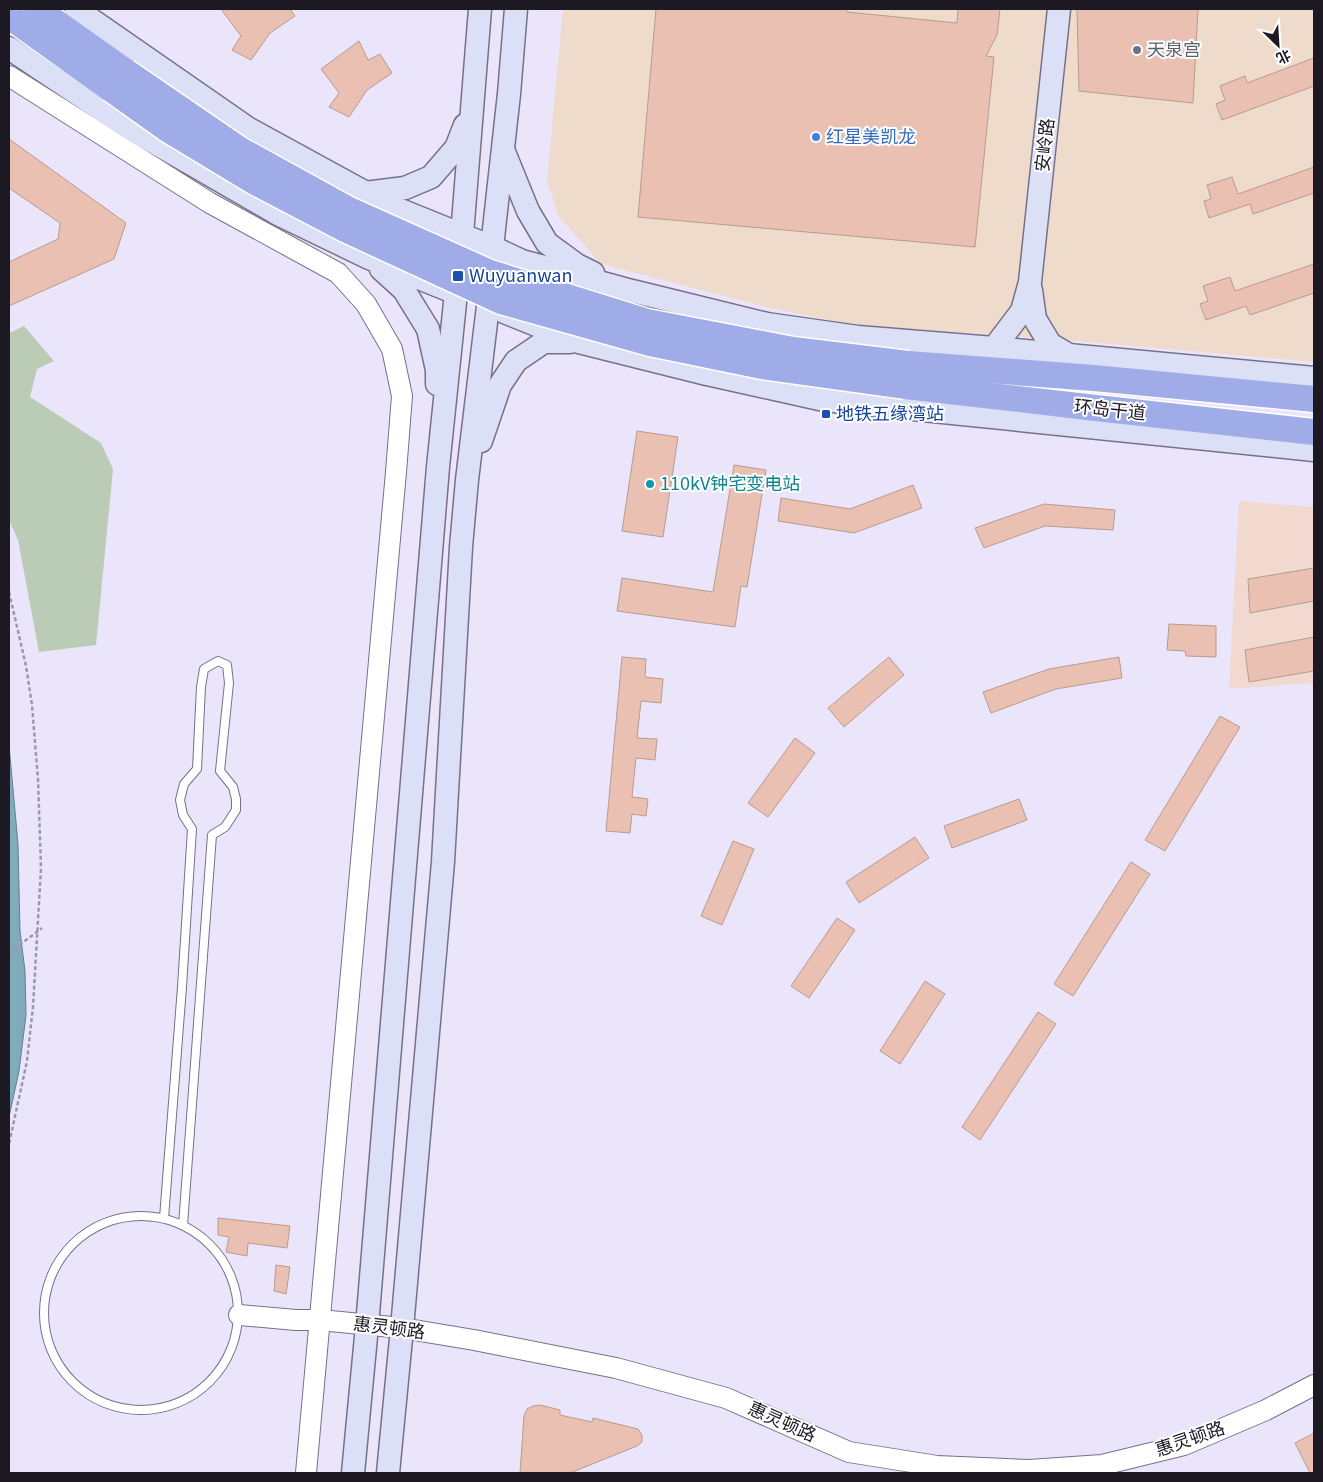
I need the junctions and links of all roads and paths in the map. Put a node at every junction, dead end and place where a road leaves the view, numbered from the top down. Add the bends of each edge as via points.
1 (37, 9) edge
2 (50, 9) edge
3 (76, 9) edge
4 (480, 9) edge
5 (516, 9) edge
6 (1059, 9) edge
7 (9, 16) edge
8 (9, 29) edge
9 (9, 48) edge
10 (88, 73) junction
11 (9, 76) edge
12 (118, 80) junction
13 (472, 108) junction
14 (503, 150) junction
15 (365, 193) junction
16 (462, 235) junction
17 (492, 247) junction
18 (369, 258) junction
19 (1030, 282) junction
20 (632, 291) junction
21 (456, 293) junction
22 (488, 306) junction
23 (579, 342) junction
24 (994, 348) junction
25 (1069, 355) junction
26 (906, 375) junction
27 (1314, 378) edge
28 (1314, 399) edge
29 (1314, 432) edge
30 (1314, 450) edge
31 (438, 467) junction
32 (467, 480) junction
33 (9, 592) edge
34 (42, 928) dead end
35 (37, 932) junction
36 (9, 953) edge
37 (9, 1144) edge
38 (164, 1218) junction
39 (184, 1225) junction
40 (239, 1315) junction
41 (320, 1320) junction
42 (367, 1326) junction
43 (402, 1328) junction
44 (1314, 1384) edge
45 (306, 1473) edge
46 (353, 1473) edge
47 (388, 1473) edge

1 - 12 highway
2 - 12 highway
3 - 15 main road via 249,130
4 - 13 main road
5 - 14 main road
6 - 19 main road, 安岭路
7 - 10 highway
8 - 10 highway
9 - 18 main road via 128,128 278,214
10 - 12 highway
11 - 41 street via 210,203 338,273 366,304 392,349 402,396 398,453
12 - 26 highway, bridge via 347,209 490,273 647,322
13 - 15 main road via 456,148 431,176 405,188
13 - 16 main road
14 - 17 main road
14 - 20 main road via 528,211 547,243 577,265
15 - 16 main road
16 - 17 main road
16 - 21 main road
17 - 20 main road via 522,261
17 - 22 main road
18 - 21 main road
18 - 31 main road via 404,290 428,330 437,370
19 - 24 main road via 1022,311
19 - 25 main road via 1035,319 1050,344
20 - 24 main road via 767,324 858,337
21 - 22 main road
21 - 31 main road
22 - 23 main road
22 - 32 main road
23 - 30 main road via 824,400
23 - 32 main road via 544,342 516,361 500,386
24 - 25 main road
25 - 27 main road
26 - 28 highway, 环岛干道 via 1094,378
26 - 29 highway, 环岛干道
31 - 42 main road
32 - 43 main road via 442,872
33 - 35 path via 32,705 41,868
34 - 35 path
35 - 36 path
35 - 37 path via 27,1061
38 - 39 lane
38 - 39 lane via 192,829 183,815 180,800 184,784 197,769 204,669 218,661 226,665 229,683 220,771 233,787 236,810 225,827 212,835
38 - 40 lane via 130,1217 98,1226 71,1245 52,1273 44,1305 46,1338 60,1368 83,1392 113,1407 153,1410 180,1402 203,1388 222,1367 234,1342
39 - 40 lane via 207,1241 224,1262 235,1288
40 - 41 street, 惠灵顿路
41 - 42 street, 惠灵顿路
41 - 45 street
42 - 43 street, 惠灵顿路
42 - 46 main road
43 - 44 street, 惠灵顿路 via 616,1368 726,1398 849,1452 937,1466 1029,1470 1102,1465 1184,1446 1266,1410
43 - 47 main road

